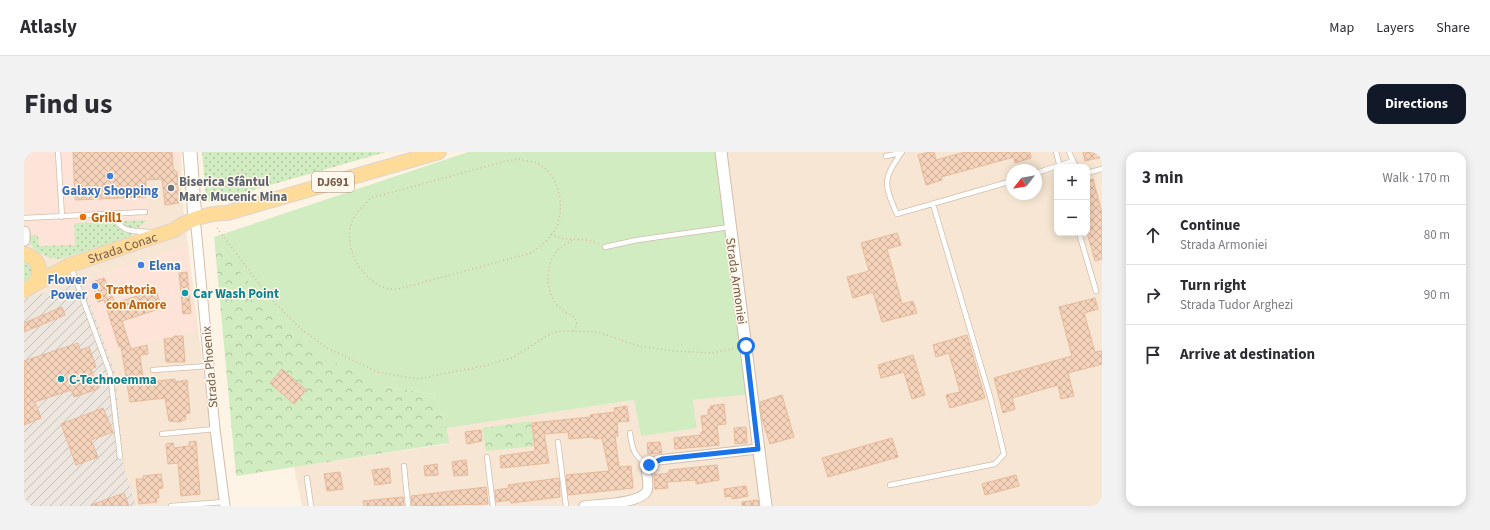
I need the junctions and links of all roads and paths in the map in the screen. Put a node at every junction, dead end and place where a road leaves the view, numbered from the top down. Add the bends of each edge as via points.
1 (58, 152) edge
2 (190, 152) edge
3 (439, 152) edge
4 (721, 152) edge
5 (1056, 152) edge
6 (1069, 152) edge
7 (901, 153) edge
8 (886, 156) dead end
9 (1073, 161) junction
10 (1059, 164) edge
11 (1065, 164) edge
12 (1074, 164) edge
13 (1054, 168) edge
14 (1102, 169) edge
15 (1042, 171) edge
16 (1090, 172) edge
17 (1006, 183) edge
18 (933, 204) junction
19 (145, 212) dead end
20 (113, 213) junction
21 (62, 217) junction
22 (24, 218) edge
23 (196, 223) junction
24 (730, 227) junction
25 (217, 228) dead end
26 (24, 232) edge
27 (169, 232) junction
28 (551, 234) junction
29 (1080, 236) edge
30 (24, 240) edge
31 (572, 240) junction
32 (605, 247) joint
33 (24, 254) edge
34 (37, 262) junction
35 (70, 265) junction
36 (30, 287) edge
37 (1096, 291) dead end
38 (573, 331) junction
39 (746, 346) junction
40 (208, 366) junction
41 (153, 370) dead end
42 (215, 429) junction
43 (630, 433) dead end
44 (162, 434) dead end
45 (558, 442) dead end
46 (758, 449) junction
47 (486, 456) dead end
48 (120, 457) dead end
49 (649, 465) junction
50 (404, 466) dead end
51 (308, 478) dead end
52 (890, 485) dead end
53 (225, 504) edge
54 (171, 506) edge
55 (311, 506) edge
56 (408, 506) edge
57 (493, 506) edge
58 (566, 506) edge
59 (584, 506) edge
60 (766, 506) edge

1 - 21 lane
2 - 23 main road
3 - 23 main road, DJ691 via 227,213 215,220
4 - 24 street, Strada Armoniei
5 - 10 lane
6 - 9 lane
7 - 8 lane
7 - 18 lane via 889,170 886,185 897,214
9 - 11 lane
9 - 12 lane
13 - 15 lane
14 - 16 lane
17 - 18 lane
18 - 52 lane via 991,400 1004,454 995,464
19 - 20 lane
20 - 21 lane
20 - 27 lane via 116,222 123,229
21 - 22 lane
23 - 27 main road, Strada Conac / DJ691 via 185,231
23 - 40 street, Strada Phoenix
24 - 32 lane
24 - 39 street, Strada Armoniei
25 - 38 path via 269,297 300,328 327,348 378,372 416,379 483,366 512,358 552,333 562,330
26 - 30 street
27 - 35 main road, Strada Conac / DJ691
28 - 28 path via 531,253 391,289 376,282 361,270 353,257 349,240 352,223 358,210 371,198 519,159 537,163 553,176 561,199 557,227
28 - 31 path via 561,240
29 - 37 lane
31 - 32 path via 584,239
31 - 38 path via 558,250 548,271 549,290 554,302 575,318 577,325
33 - 34 main road, DJ691
34 - 35 main road, Strada Conac / DJ691
34 - 36 main road, DJ691 via 40,273
35 - 36 main road, Strada Conac / DJ691
35 - 48 lane via 110,373
38 - 39 path via 597,332 639,346 672,351 712,353
39 - 46 street, Strada Armoniei
40 - 41 lane
40 - 42 street, Strada Phoenix
42 - 44 lane
42 - 53 street, Strada Phoenix
43 - 49 lane via 634,452
45 - 58 lane
46 - 49 street via 662,459
46 - 60 street, Strada Armoniei
47 - 57 lane
49 - 59 street via 647,489 642,496
50 - 56 lane
51 - 55 lane
53 - 54 lane

